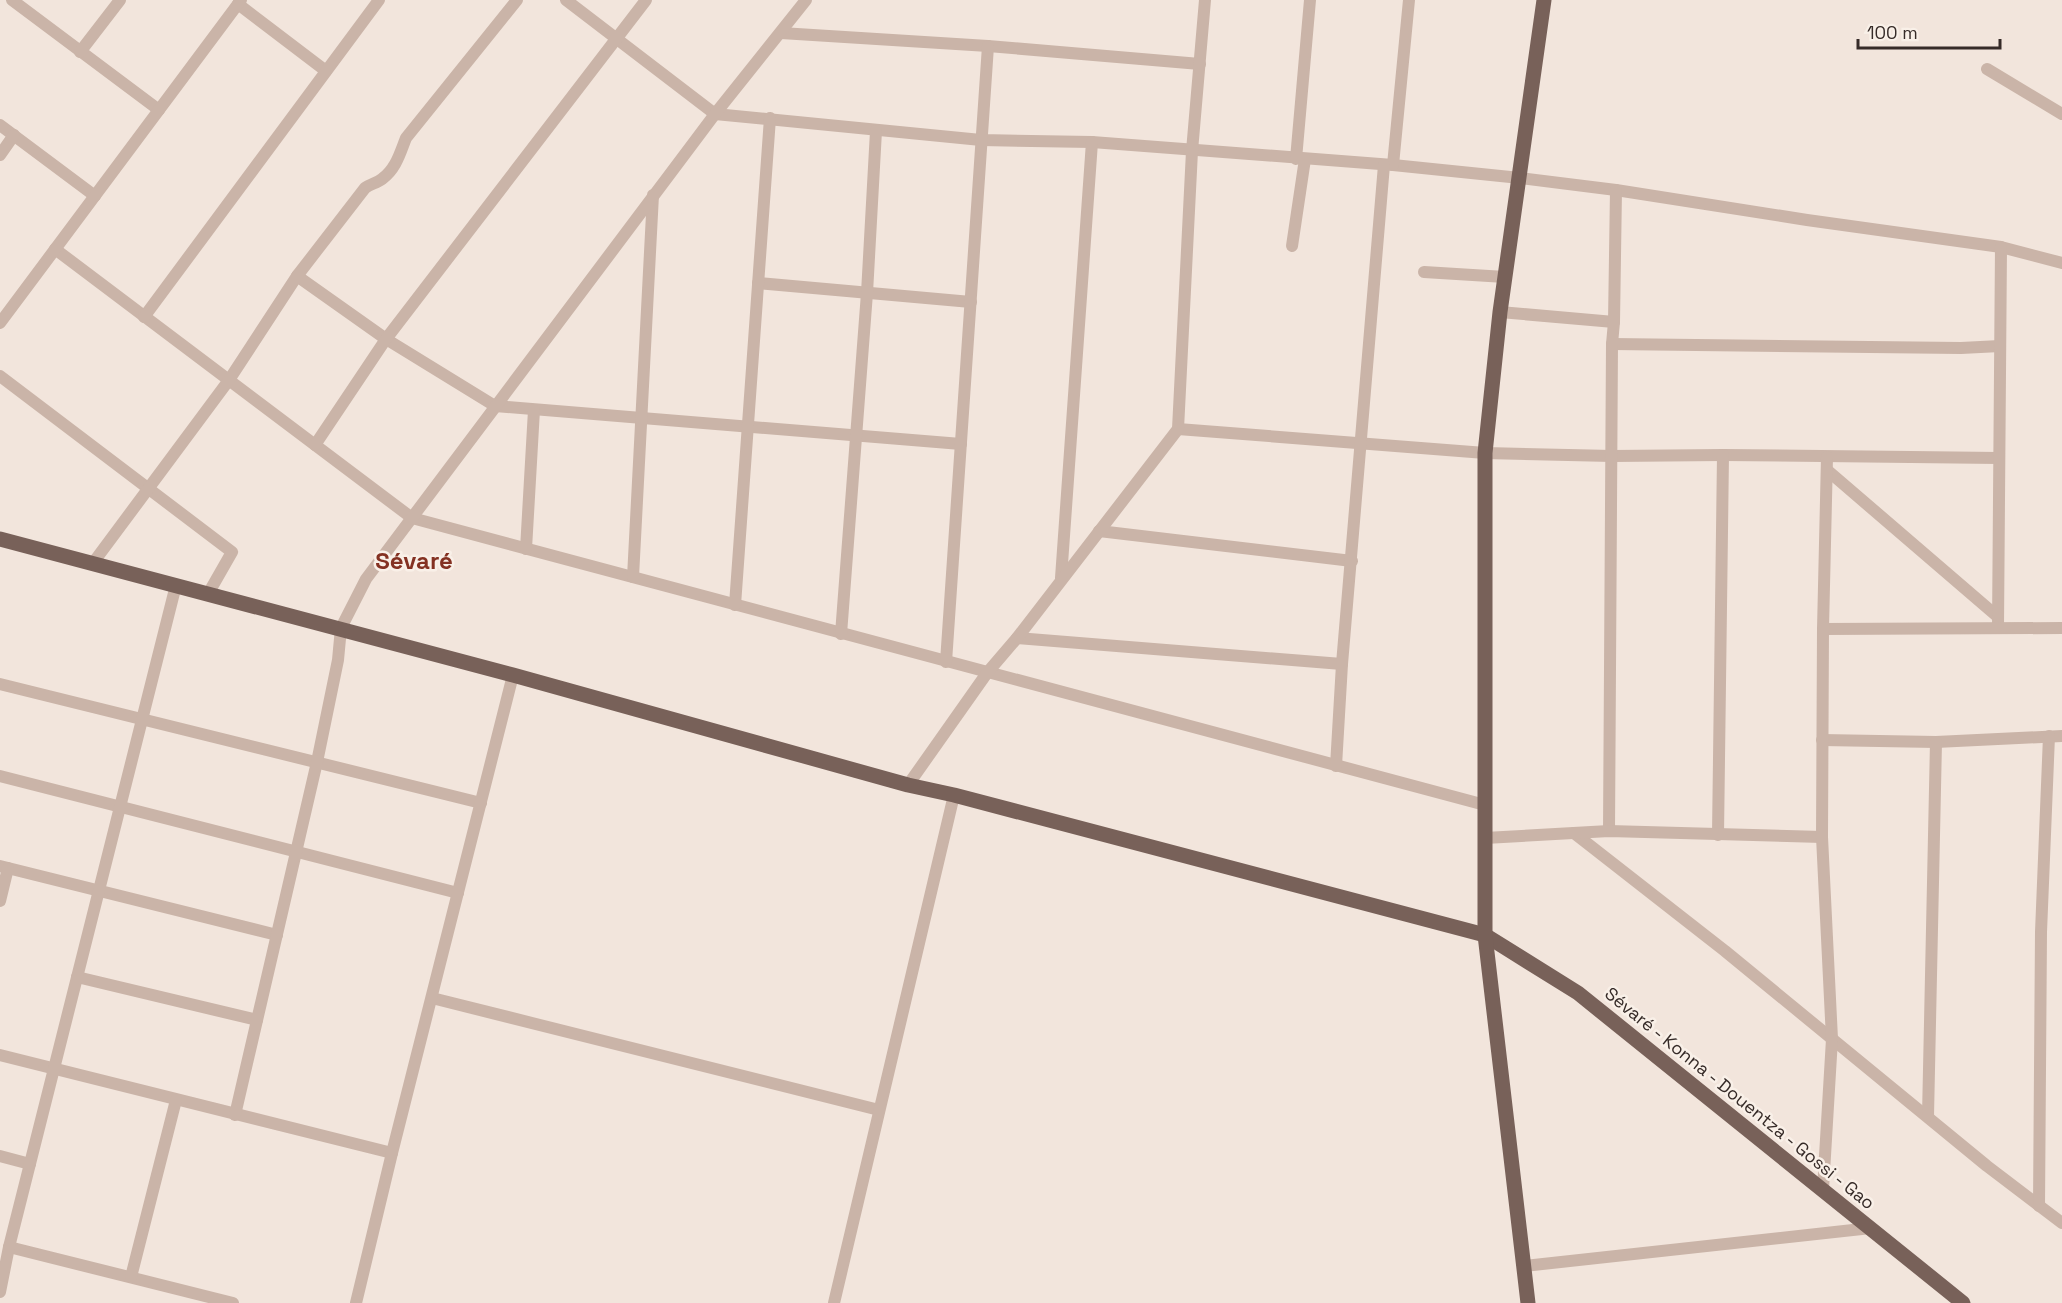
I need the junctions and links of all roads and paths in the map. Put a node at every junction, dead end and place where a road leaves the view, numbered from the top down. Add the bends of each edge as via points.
1 (12, 0) edge
2 (120, 0) edge
3 (379, 0) edge
4 (517, 0) edge
5 (566, 0) edge
6 (646, 0) edge
7 (806, 0) edge
8 (1205, 0) edge
9 (1310, 0) edge
10 (1409, 0) edge
11 (1544, 0) edge
12 (240, 2) edge
13 (781, 33) junction
14 (616, 38) junction
15 (988, 46) junction
16 (80, 52) junction
17 (1200, 64) junction
18 (1987, 69) dead end
19 (326, 71) junction
20 (159, 110) junction
21 (715, 114) junction
22 (2062, 114) edge
23 (770, 118) junction
24 (0, 125) edge
25 (876, 131) junction
26 (14, 135) junction
27 (981, 140) junction
28 (1092, 142) junction
29 (1192, 151) junction
30 (0, 154) edge
31 (1301, 159) junction
32 (1388, 165) junction
33 (1520, 178) junction
34 (1616, 190) junction
35 (653, 195) junction
36 (95, 196) junction
37 (1292, 246) dead end
38 (2001, 248) junction
39 (55, 249) junction
40 (2062, 262) edge
41 (1424, 272) dead end
42 (297, 276) junction
43 (1505, 277) junction
44 (758, 283) junction
45 (867, 293) junction
46 (971, 302) junction
47 (1500, 312) junction
48 (144, 317) junction
49 (1614, 322) junction
50 (0, 323) edge
51 (386, 339) junction
52 (1612, 344) junction
53 (2000, 346) junction
54 (0, 376) edge
55 (229, 380) junction
56 (495, 406) junction
57 (534, 410) junction
58 (641, 418) junction
59 (748, 427) junction
60 (1178, 429) junction
61 (856, 436) junction
62 (1362, 443) junction
63 (961, 444) junction
64 (315, 445) junction
65 (1485, 453) junction
66 (1724, 455) junction
67 (1611, 456) junction
68 (1999, 458) junction
69 (1827, 464) junction
70 (148, 489) junction
71 (412, 518) junction
72 (1099, 531) junction
73 (0, 539) edge
74 (526, 549) junction
75 (1352, 561) junction
76 (93, 563) junction
77 (633, 578) junction
78 (1061, 578) junction
79 (176, 585) junction
80 (208, 594) junction
81 (735, 605) junction
82 (1998, 622) junction
83 (341, 628) junction
84 (2062, 628) edge
85 (1823, 629) junction
86 (841, 633) junction
87 (1017, 638) junction
88 (946, 662) junction
89 (1342, 664) junction
90 (987, 673) junction
91 (513, 675) junction
92 (0, 684) edge
93 (142, 719) junction
94 (2056, 736) edge
95 (1822, 740) junction
96 (1936, 742) junction
97 (317, 762) junction
98 (1336, 766) junction
99 (0, 776) edge
100 (908, 785) junction
101 (954, 795) junction
102 (481, 803) junction
103 (120, 805) junction
104 (1485, 805) junction
105 (1609, 831) junction
106 (1574, 833) junction
107 (1718, 835) junction
108 (1822, 837) junction
109 (1485, 838) junction
110 (296, 850) junction
111 (4, 867) edge
112 (98, 891) junction
113 (459, 893) junction
114 (0, 901) edge
115 (277, 935) junction
116 (1485, 935) junction
117 (77, 977) junction
118 (432, 998) junction
119 (257, 1020) junction
120 (1832, 1039) junction
121 (0, 1055) edge
122 (54, 1069) junction
123 (176, 1100) junction
124 (879, 1110) junction
125 (235, 1114) junction
126 (1928, 1116) junction
127 (392, 1153) junction
128 (0, 1156) edge
129 (30, 1164) junction
130 (1823, 1189) junction
131 (2039, 1206) junction
132 (2062, 1223) edge
133 (1871, 1228) junction
134 (9, 1246) junction
135 (1524, 1266) junction
136 (131, 1277) junction
137 (0, 1292) edge
138 (233, 1303) edge
139 (356, 1303) edge
140 (834, 1303) edge
141 (1527, 1303) edge
142 (1963, 1303) edge

1 - 16 street
2 - 16 street
3 - 19 street
4 - 42 street via 406,138 401,154 387,174 365,188
5 - 14 street
6 - 14 street
7 - 13 street
8 - 17 street
9 - 31 street
10 - 32 street
11 - 33 main road
12 - 19 street
12 - 20 street
13 - 15 street
13 - 21 street
14 - 21 street
14 - 51 street
15 - 17 street
15 - 27 street
16 - 20 street
17 - 29 street
18 - 22 street
19 - 48 street
20 - 36 street
21 - 23 street
21 - 35 street
23 - 25 street
23 - 44 street
24 - 26 street
25 - 27 street
25 - 45 street
26 - 30 street
26 - 36 street
27 - 28 street
27 - 46 street
28 - 29 street
28 - 78 street
29 - 31 street
29 - 60 street
31 - 32 street
31 - 37 street
32 - 33 street
32 - 62 street
33 - 34 street
33 - 43 main road
34 - 38 street
34 - 49 street
35 - 56 street
35 - 58 street
36 - 39 street
38 - 40 street
38 - 53 street
39 - 48 street
39 - 50 street
41 - 43 street
42 - 51 street
42 - 55 street
43 - 47 main road
44 - 45 street
44 - 59 street
45 - 46 street
45 - 61 street
46 - 63 street
47 - 49 street
47 - 65 main road
48 - 55 street
49 - 52 street
51 - 56 street
51 - 64 street
52 - 53 street
52 - 67 street
53 - 68 street
54 - 70 street
55 - 64 street
55 - 70 street
56 - 57 street
56 - 71 street
57 - 58 street
57 - 74 street
58 - 59 street
58 - 77 street
59 - 61 street
59 - 81 street
60 - 62 street
60 - 72 street
61 - 63 street
61 - 86 street
62 - 65 street
62 - 75 street
63 - 88 street
64 - 71 street
65 - 67 street
65 - 104 main road
66 - 67 street
66 - 69 street
66 - 107 street
67 - 105 street
68 - 69 street
68 - 82 street
69 - 82 street
69 - 85 street
70 - 76 street
70 - 80 street via 232,552
71 - 74 street
71 - 83 street via 366,579
72 - 75 street
72 - 78 street
73 - 76 main road, Sévaré - Konna - Douentza - Gossi - Gao
74 - 77 street
75 - 89 street
76 - 79 main road, Sévaré - Konna - Douentza - Gossi - Gao
77 - 81 street
78 - 87 street
79 - 80 main road, Sévaré - Konna - Douentza - Gossi - Gao
79 - 93 street
80 - 83 main road, Sévaré - Konna - Douentza - Gossi - Gao
81 - 86 street
82 - 84 street
82 - 85 street
83 - 91 main road, Sévaré - Konna - Douentza - Gossi - Gao
83 - 97 street
85 - 95 street
86 - 88 street
87 - 89 street
87 - 90 street
88 - 90 street
89 - 98 street
90 - 98 street
90 - 100 street
91 - 100 main road, Sévaré - Konna - Douentza - Gossi - Gao
91 - 102 street
92 - 93 street
93 - 97 street
93 - 103 street
94 - 96 street
94 - 131 street via 2042,932
95 - 96 street
95 - 108 street
96 - 126 street
97 - 102 street
97 - 110 street
98 - 104 street
99 - 103 street
100 - 101 main road, Sévaré - Konna - Douentza - Gossi - Gao
101 - 116 main road, Sévaré - Konna - Douentza - Gossi - Gao
101 - 124 street
102 - 113 street
103 - 110 street
103 - 112 street
104 - 109 main road
105 - 106 street
105 - 107 street
106 - 109 street
106 - 120 street
107 - 108 street
108 - 120 street
109 - 116 main road
110 - 113 street
110 - 115 street
111 - 112 street
111 - 114 street
112 - 115 street
112 - 117 street
113 - 118 street
115 - 119 street
116 - 130 main road, Sévaré - Konna - Douentza - Gossi - Gao via 1578,993
116 - 135 main road
117 - 119 street
117 - 122 street
118 - 124 street
118 - 127 street
119 - 125 street
120 - 126 street
120 - 130 street
121 - 122 street
122 - 123 street
122 - 129 street
123 - 125 street
123 - 136 street
124 - 140 street
125 - 127 street
126 - 131 street
127 - 139 street
128 - 129 street
129 - 134 street
130 - 133 main road, Sévaré - Konna - Douentza - Gossi - Gao
131 - 132 street
133 - 135 street
133 - 142 main road, Sévaré - Konna - Douentza - Gossi - Gao
134 - 136 street
134 - 137 street
135 - 141 main road
136 - 138 street

